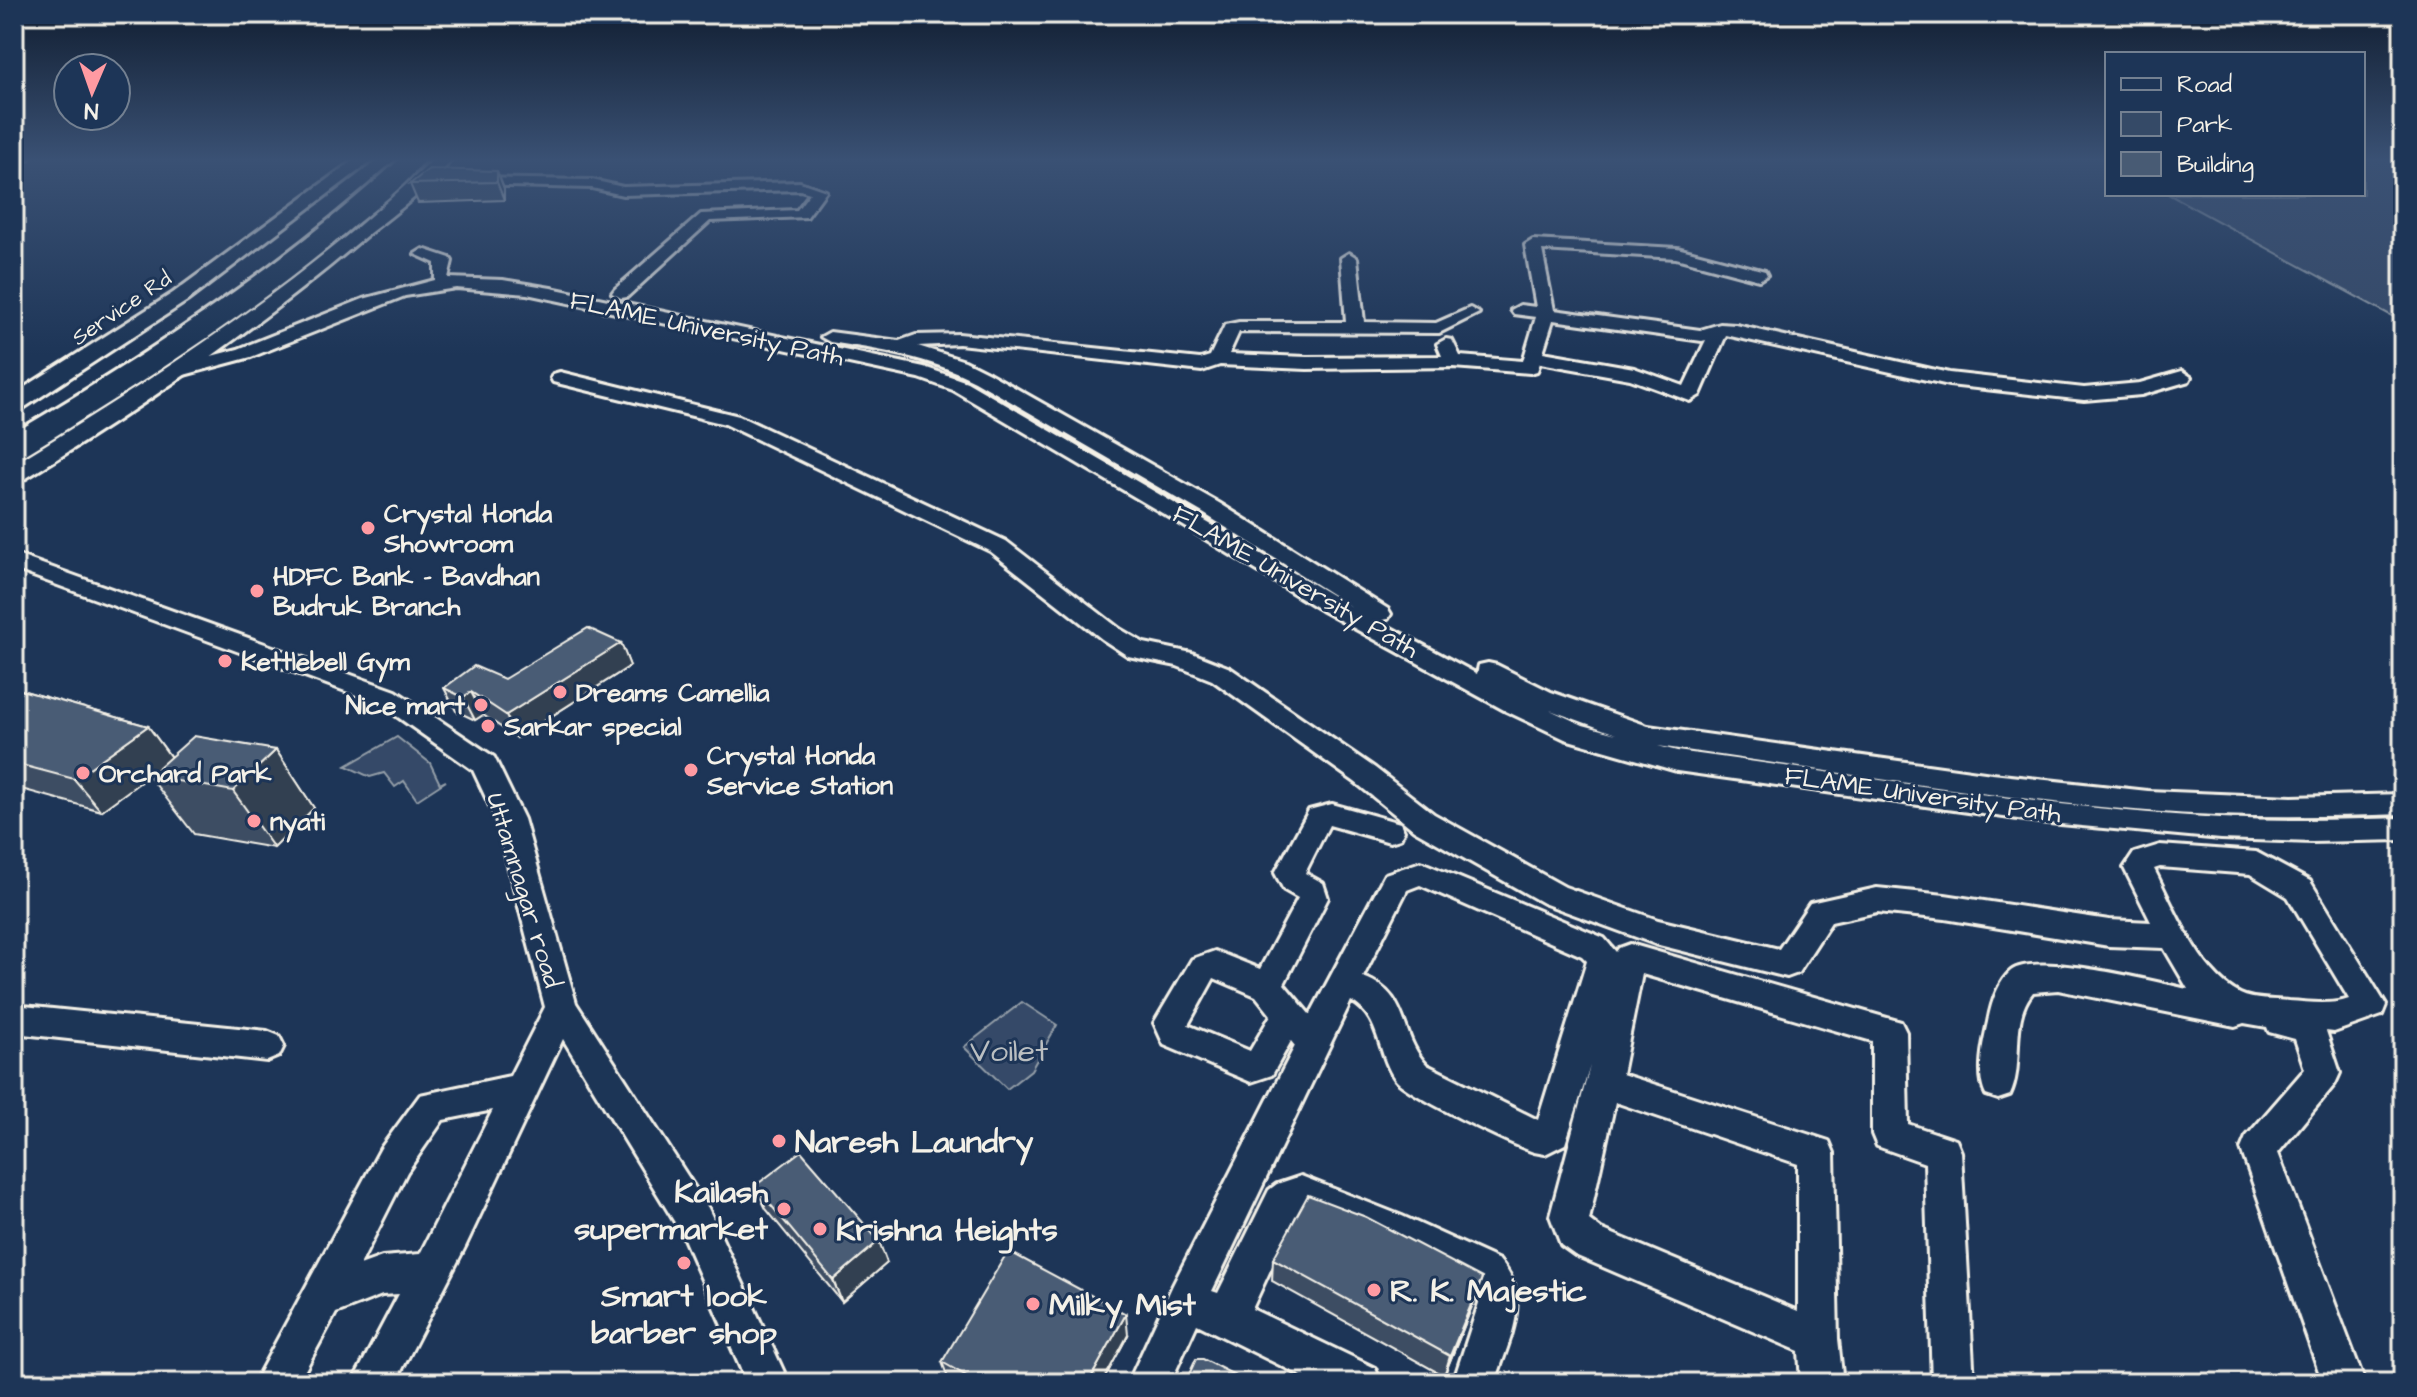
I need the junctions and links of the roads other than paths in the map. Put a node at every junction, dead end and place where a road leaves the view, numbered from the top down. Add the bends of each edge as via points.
1 (279, 224) edge
2 (309, 224) edge
3 (344, 224) edge
4 (358, 224) edge
5 (698, 224) edge
6 (423, 254) dead end
7 (1349, 258) dead end
8 (1759, 275) dead end
9 (441, 277) junction
10 (621, 293) junction
11 (274, 301) junction
12 (233, 305) junction
13 (1520, 310) dead end
14 (1546, 312) junction
15 (1470, 313) dead end
16 (1355, 326) junction
17 (1439, 328) junction
18 (1720, 329) junction
19 (202, 346) junction
20 (902, 347) junction
21 (1533, 356) junction
22 (1218, 359) junction
23 (1453, 361) junction
24 (947, 362) junction
25 (926, 374) junction
26 (2182, 377) dead end
27 (560, 378) dead end
28 (14, 404) edge
29 (14, 425) edge
30 (14, 447) edge
31 (14, 475) edge
32 (14, 561) edge
33 (1645, 744) junction
34 (2403, 804) edge
35 (2403, 829) edge
36 (1390, 831) dead end
37 (2173, 936) junction
38 (1343, 984) junction
39 (1267, 986) junction
40 (561, 1007) junction
41 (1289, 1013) junction
42 (14, 1019) edge
43 (1314, 1045) junction
44 (267, 1046) dead end
45 (1603, 1083) junction
46 (1998, 1084) dead end
47 (520, 1090) junction
48 (432, 1273) junction
49 (322, 1299) junction
50 (1187, 1299) junction
51 (1227, 1318) junction
52 (1818, 1339) junction
53 (275, 1383) edge
54 (373, 1383) edge
55 (768, 1383) edge
56 (1149, 1383) edge
57 (1360, 1383) edge
58 (1474, 1383) edge
59 (1822, 1383) edge
60 (1953, 1383) edge
61 (2344, 1383) edge

1 - 28 street, Service Rd via 201,282
2 - 19 highway via 265,260
3 - 12 highway
4 - 11 street
5 - 10 street
6 - 9 street via 444,261
7 - 16 street
8 - 14 street via 1677,253 1533,245
9 - 10 street via 531,280
9 - 19 street via 363,294
10 - 20 street
11 - 12 highway
11 - 19 street
12 - 19 highway
13 - 14 street
14 - 18 street via 1702,336
14 - 21 street
15 - 17 street
16 - 17 street
16 - 22 street via 1239,327 1231,329
17 - 23 street
18 - 21 street via 1690,395 1634,374
18 - 26 street via 1949,379 2084,394 2141,389
19 - 25 street, FLAME University Path via 378,298 462,284 512,287
19 - 29 highway
19 - 30 highway
19 - 31 street via 180,370
20 - 22 street via 929,338 1191,365
20 - 24 street
21 - 23 street via 1530,367
22 - 23 street
24 - 25 street
24 - 33 street via 1211,508 1395,625
25 - 33 street, FLAME University Path via 960,386 1329,605 1515,705 1574,732
27 - 37 street via 732,420 998,546 1137,650 1221,674 1424,822 1554,895 1603,915 1787,964 1821,912 1877,900 2109,933
32 - 40 street, Uttamnagar road via 387,697 484,764 510,819
33 - 34 street, FLAME University Path via 2148,801 2292,807
33 - 35 street, FLAME University Path via 2024,810 2260,831
36 - 39 street via 1332,814 1319,817 1290,873 1312,891 1313,898
37 - 37 street via 2139,868 2144,861 2160,856 2256,863 2299,889 2370,1005 2334,1018 2230,1005 2201,982
38 - 38 street via 1372,995 1415,1076 1545,1138 1552,1132 1603,957 1593,947 1421,873 1396,882
38 - 43 street
39 - 41 street
39 - 41 street via 1208,964 1171,1023 1172,1030 1251,1067 1260,1064
40 - 47 street
40 - 55 street, Uttamnagar road via 695,1221
41 - 43 street
42 - 44 street
43 - 50 street
45 - 52 street via 1816,1153
45 - 52 street via 1569,1216 1574,1232
45 - 60 street via 1630,957 1889,1032 1890,1134 1943,1152
46 - 61 street via 2013,989 2024,979 2058,977 2308,1027 2323,1073 2259,1149
47 - 48 street
47 - 49 street via 432,1106 394,1160
48 - 49 street via 382,1276
48 - 54 street
49 - 53 street
50 - 51 street
50 - 56 street
51 - 57 street
51 - 58 street via 1282,1203 1301,1194 1485,1274 1497,1287 1499,1303
52 - 59 street

